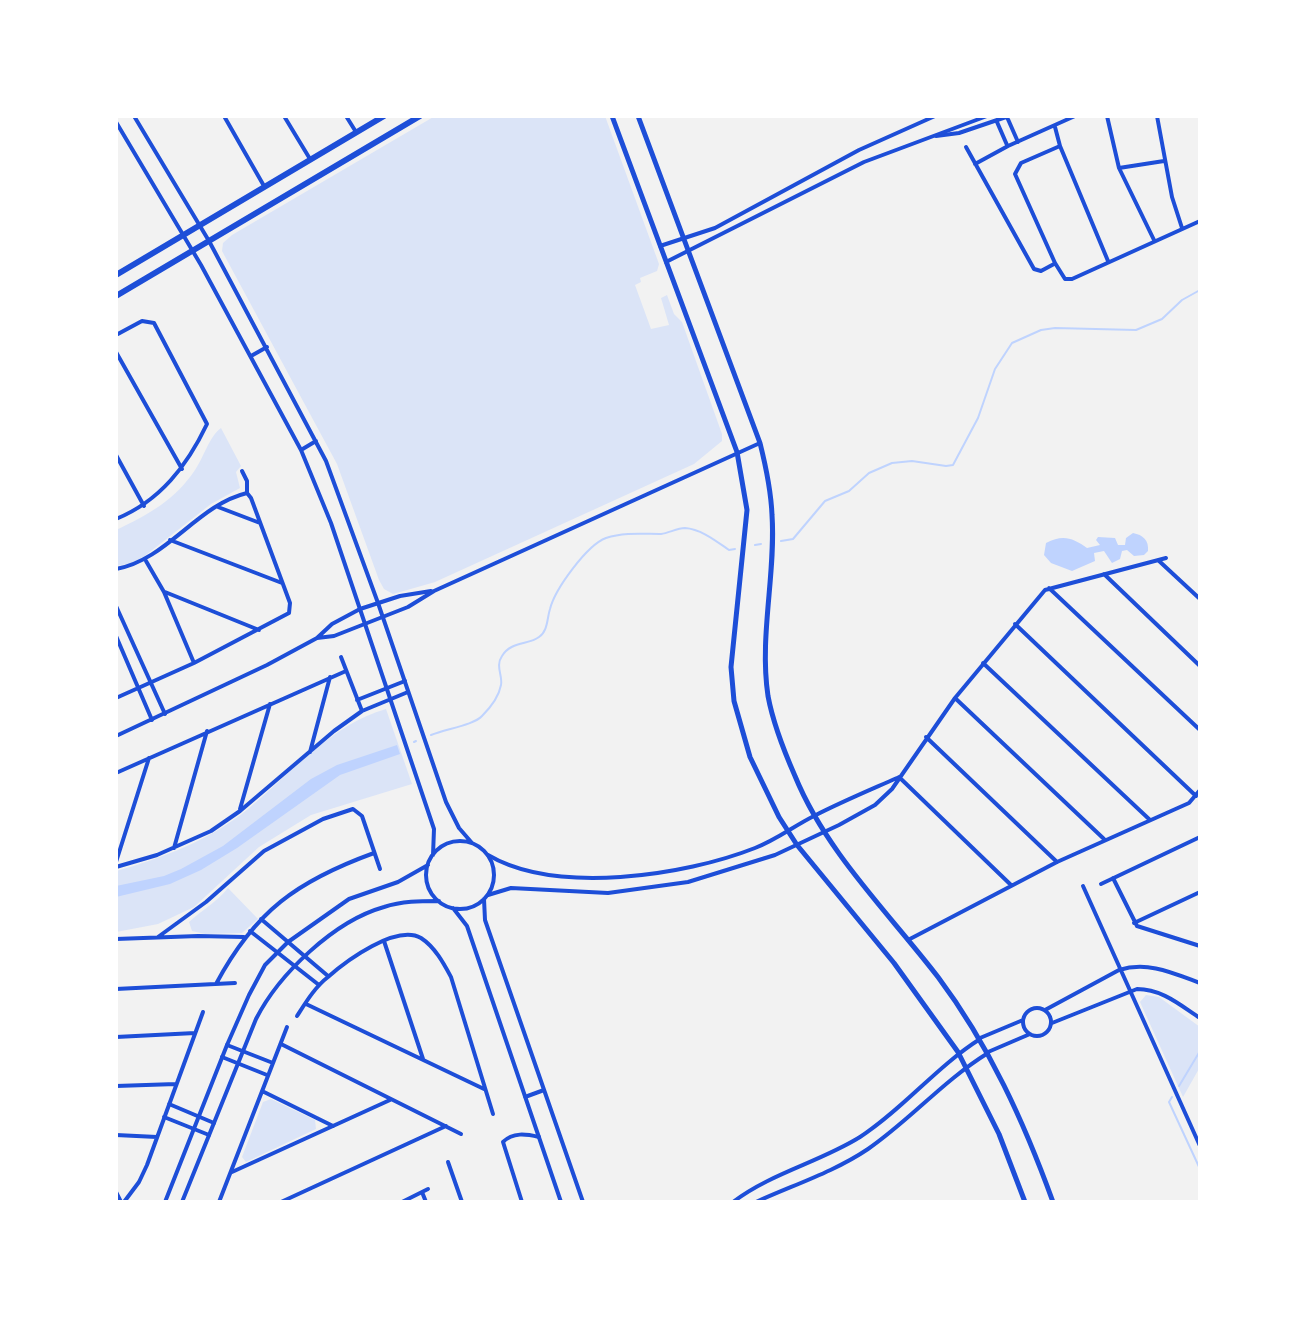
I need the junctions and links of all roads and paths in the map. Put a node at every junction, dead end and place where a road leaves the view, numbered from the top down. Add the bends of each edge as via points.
1 (134, 116) edge
2 (224, 116) edge
3 (284, 116) edge
4 (346, 116) edge
5 (384, 116) edge
6 (420, 116) edge
7 (612, 116) edge
8 (638, 116) edge
9 (935, 116) edge
10 (987, 116) edge
11 (1008, 116) edge
12 (1075, 116) edge
13 (1107, 116) edge
14 (1157, 116) edge
15 (116, 122) edge
16 (997, 122) junction
17 (1055, 127) junction
18 (356, 132) junction
19 (934, 135) junction
20 (1018, 142) junction
21 (1008, 146) junction
22 (1060, 146) junction
23 (966, 147) dead end
24 (859, 150) junction
25 (310, 159) junction
26 (1164, 161) junction
27 (864, 162) junction
28 (975, 164) junction
29 (1119, 168) junction
30 (264, 186) junction
31 (1200, 221) edge
32 (199, 224) junction
33 (715, 228) junction
34 (1182, 228) junction
35 (183, 234) junction
36 (719, 238) junction
37 (684, 240) junction
38 (1154, 240) junction
39 (209, 241) junction
40 (660, 246) junction
41 (193, 251) junction
42 (689, 252) junction
43 (1108, 261) junction
44 (666, 262) junction
45 (1055, 263) junction
46 (117, 273) edge
47 (116, 296) edge
48 (116, 335) edge
49 (267, 347) junction
50 (116, 352) edge
51 (251, 356) junction
52 (317, 441) junction
53 (760, 443) junction
54 (301, 450) junction
55 (737, 452) junction
56 (116, 455) edge
57 (182, 469) junction
58 (242, 471) dead end
59 (247, 493) junction
60 (144, 506) junction
61 (218, 507) junction
62 (116, 519) edge
63 (260, 523) junction
64 (170, 540) junction
65 (1166, 558) dead end
66 (146, 560) junction
67 (1158, 560) junction
68 (116, 569) edge
69 (1104, 574) junction
70 (282, 583) junction
71 (1047, 589) junction
72 (434, 591) junction
73 (164, 592) junction
74 (1200, 599) edge
75 (378, 603) junction
76 (116, 606) edge
77 (360, 609) junction
78 (383, 617) junction
79 (365, 622) junction
80 (1015, 624) junction
81 (259, 630) junction
82 (116, 636) edge
83 (317, 638) junction
84 (341, 657) dead end
85 (194, 663) junction
86 (983, 663) junction
87 (1200, 666) edge
88 (346, 671) junction
89 (330, 677) junction
90 (405, 681) junction
91 (150, 683) junction
92 (139, 687) junction
93 (388, 688) junction
94 (408, 692) junction
95 (116, 698) edge
96 (955, 698) junction
97 (391, 699) junction
98 (357, 700) junction
99 (270, 704) junction
100 (362, 711) junction
101 (165, 714) junction
102 (152, 720) junction
103 (1200, 730) edge
104 (207, 731) junction
105 (116, 736) edge
106 (926, 737) junction
107 (310, 752) junction
108 (149, 758) junction
109 (116, 773) edge
110 (899, 777) junction
111 (1200, 790) edge
112 (1196, 796) junction
113 (240, 811) junction
114 (813, 816) junction
115 (1150, 820) junction
116 (788, 831) junction
117 (824, 832) junction
118 (1200, 837) edge
119 (1104, 839) junction
120 (472, 843) junction
121 (797, 845) junction
122 (174, 849) junction
123 (374, 853) junction
124 (433, 855) junction
125 (488, 855) junction
126 (1057, 862) junction
127 (116, 865) edge
128 (428, 865) junction
129 (380, 869) dead end
130 (1113, 878) junction
131 (580, 879) junction
132 (1101, 884) dead end
133 (1011, 885) junction
134 (1083, 886) dead end
135 (1200, 892) edge
136 (580, 893) junction
137 (486, 897) junction
138 (439, 901) junction
139 (453, 908) junction
140 (261, 919) junction
141 (1134, 923) junction
142 (250, 931) junction
143 (158, 937) junction
144 (244, 937) junction
145 (116, 939) edge
146 (908, 940) junction
147 (384, 941) junction
148 (288, 942) junction
149 (1200, 946) edge
150 (278, 951) junction
151 (306, 956) junction
152 (296, 966) junction
153 (1119, 970) junction
154 (328, 976) junction
155 (235, 983) dead end
156 (1200, 983) edge
157 (216, 984) junction
158 (319, 985) junction
159 (116, 989) edge
160 (1129, 991) junction
161 (305, 1004) junction
162 (1045, 1010) junction
163 (203, 1012) dead end
164 (297, 1016) dead end
165 (1200, 1018) edge
166 (1023, 1020) junction
167 (1052, 1023) junction
168 (287, 1027) dead end
169 (195, 1033) junction
170 (1030, 1034) junction
171 (116, 1037) edge
172 (980, 1038) junction
173 (281, 1044) junction
174 (227, 1045) junction
175 (242, 1051) junction
176 (958, 1052) junction
177 (988, 1052) junction
178 (222, 1057) junction
179 (423, 1059) junction
180 (237, 1063) junction
181 (273, 1063) junction
182 (966, 1067) junction
183 (267, 1075) junction
184 (176, 1084) junction
185 (116, 1086) edge
186 (484, 1089) junction
187 (544, 1090) junction
188 (262, 1091) junction
189 (525, 1097) junction
190 (391, 1099) junction
191 (169, 1104) junction
192 (493, 1114) dead end
193 (164, 1117) junction
194 (199, 1117) junction
195 (214, 1123) junction
196 (333, 1126) junction
197 (446, 1126) junction
198 (194, 1129) junction
199 (461, 1134) dead end
200 (116, 1135) edge
201 (209, 1135) junction
202 (157, 1137) junction
203 (539, 1137) junction
204 (1200, 1146) edge
205 (448, 1162) dead end
206 (232, 1172) junction
207 (116, 1192) edge
208 (122, 1202) edge
209 (165, 1202) edge
210 (182, 1202) edge
211 (219, 1202) edge
212 (281, 1202) edge
213 (402, 1202) edge
214 (426, 1202) edge
215 (462, 1202) edge
216 (522, 1202) edge
217 (561, 1202) edge
218 (583, 1202) edge
219 (733, 1202) edge
220 (756, 1202) edge
221 (1025, 1202) edge
222 (1053, 1202) edge

1 - 32 street
2 - 30 street
3 - 25 street
4 - 18 street
5 - 18 main road
6 - 39 main road
7 - 40 main road
8 - 37 main road
9 - 24 street
10 - 19 street
11 - 16 street
11 - 20 street
12 - 17 street
13 - 29 street
14 - 26 street
15 - 35 street
16 - 19 street
16 - 21 street
17 - 20 street
17 - 22 street
18 - 25 main road
19 - 27 street
20 - 21 street
21 - 28 street
22 - 43 street
22 - 45 street via 1021,163 1015,174
23 - 28 street
24 - 27 street
24 - 33 street
25 - 30 main road
26 - 29 street
26 - 34 street
27 - 36 street
28 - 45 street via 1034,269
29 - 38 street
30 - 32 main road
31 - 34 street
32 - 35 main road
32 - 39 street
33 - 36 street
33 - 37 street
34 - 38 street
35 - 41 street
35 - 46 main road
36 - 42 street
37 - 40 street
37 - 42 main road
38 - 43 street
39 - 41 main road
39 - 49 street
40 - 44 main road
41 - 47 main road
41 - 51 street
42 - 44 street
42 - 53 main road
43 - 45 street via 1072,279 1065,279
44 - 55 main road
48 - 57 street via 142,321 158,326 206,420
49 - 51 street
49 - 52 street
50 - 57 street
51 - 54 street
52 - 54 street
52 - 75 street
53 - 55 street
53 - 114 main road via 772,517 768,694
54 - 77 street
55 - 72 street
55 - 116 main road via 747,510 731,667 734,701 750,757
56 - 60 street
57 - 60 street
58 - 59 street
59 - 61 street
59 - 63 street
60 - 62 street
61 - 63 street
61 - 64 street
63 - 70 street
64 - 66 street
64 - 70 street
65 - 67 street
66 - 68 street
66 - 73 street
67 - 69 street
67 - 74 street
69 - 71 street
69 - 87 street
70 - 81 street via 291,610
71 - 80 street
71 - 103 street
72 - 75 street
72 - 78 street
73 - 81 street
73 - 85 street
75 - 77 street
75 - 78 street
76 - 91 street
77 - 79 street
77 - 83 street
78 - 79 street
78 - 90 street
79 - 83 street
79 - 93 street
80 - 86 street
80 - 112 street
81 - 85 street
82 - 92 street
83 - 101 street
84 - 88 street
85 - 91 street
86 - 96 street
86 - 115 street
88 - 89 street
88 - 98 street
89 - 99 street
89 - 107 street
90 - 93 street
90 - 94 street
91 - 92 street
91 - 101 street
92 - 95 street
92 - 102 street
93 - 97 street
93 - 98 street
94 - 97 street
94 - 120 street via 446,802
96 - 106 street
96 - 119 street
97 - 100 street
97 - 124 street via 434,829
98 - 100 street
99 - 104 street
99 - 113 street
100 - 107 street
101 - 102 street
102 - 105 street
104 - 108 street
104 - 122 street
106 - 110 street
106 - 126 street
107 - 113 street
108 - 109 street
108 - 127 street
110 - 114 street
110 - 117 street via 882,800
110 - 133 street
111 - 112 street
112 - 115 street
113 - 122 street
114 - 116 street
114 - 117 main road
115 - 119 street
116 - 121 main road
116 - 131 street via 713,860
117 - 121 street
117 - 146 main road
118 - 130 street
119 - 126 street
120 - 124 street via 451,842
120 - 125 street
121 - 136 street via 688,882
121 - 176 main road via 894,963
122 - 127 street
123 - 129 street
123 - 140 street via 304,884
123 - 143 street via 357,809 323,819 264,851
124 - 128 street
125 - 131 street via 522,871
125 - 137 street via 494,875
126 - 133 street
128 - 138 street via 429,887
128 - 148 street via 349,899
130 - 132 street
130 - 141 street
131 - 136 street
133 - 146 street
134 - 153 street
135 - 141 street
136 - 137 street via 511,888
137 - 139 street via 467,908
137 - 187 street via 485,920
138 - 139 street
138 - 151 street via 409,901 369,912
139 - 189 street via 467,926
140 - 142 street
140 - 148 street
141 - 149 street
142 - 144 street
142 - 150 street
143 - 144 street
143 - 145 street
144 - 157 street
146 - 172 main road
147 - 154 street
147 - 179 street
147 - 186 street via 403,934 420,938 434,950 451,977
148 - 150 street
148 - 151 street
150 - 152 street
150 - 174 street via 255,982
151 - 152 street
151 - 154 street
152 - 158 street
152 - 175 street via 264,1003
153 - 156 street via 1152,966
153 - 160 street
153 - 162 street
154 - 158 street
155 - 157 street
157 - 159 street
158 - 161 street
160 - 165 street via 1159,993
160 - 167 street
160 - 204 street
161 - 164 street
161 - 179 street
162 - 166 street via 1031,1009
162 - 167 street
163 - 169 street
166 - 170 street
166 - 172 street
167 - 170 street via 1044,1035
168 - 173 street
169 - 171 street
169 - 184 street
170 - 177 street
172 - 176 street
172 - 177 main road
173 - 181 street
173 - 190 street
174 - 175 street
174 - 178 street
175 - 180 street
175 - 181 street
176 - 182 main road
176 - 219 street via 862,1135
177 - 182 street
177 - 222 main road
178 - 180 street
178 - 194 street
179 - 186 street
180 - 183 street
180 - 195 street
181 - 183 street
182 - 220 street via 862,1153
182 - 221 main road
183 - 188 street
184 - 185 street
184 - 191 street
186 - 192 street
187 - 189 street
187 - 218 street
188 - 196 street
188 - 206 street
189 - 203 street
190 - 196 street
190 - 197 street
191 - 193 street
191 - 194 street
193 - 198 street
193 - 202 street
194 - 195 street
194 - 198 street
195 - 201 street
196 - 206 street
197 - 199 street
197 - 212 street
198 - 201 street
198 - 209 street
200 - 202 street
201 - 210 street
202 - 208 street via 139,1182
203 - 216 street via 509,1136 503,1142
203 - 217 street
205 - 215 street
206 - 211 street
207 - 208 street
213 - 214 street via 425,1191

